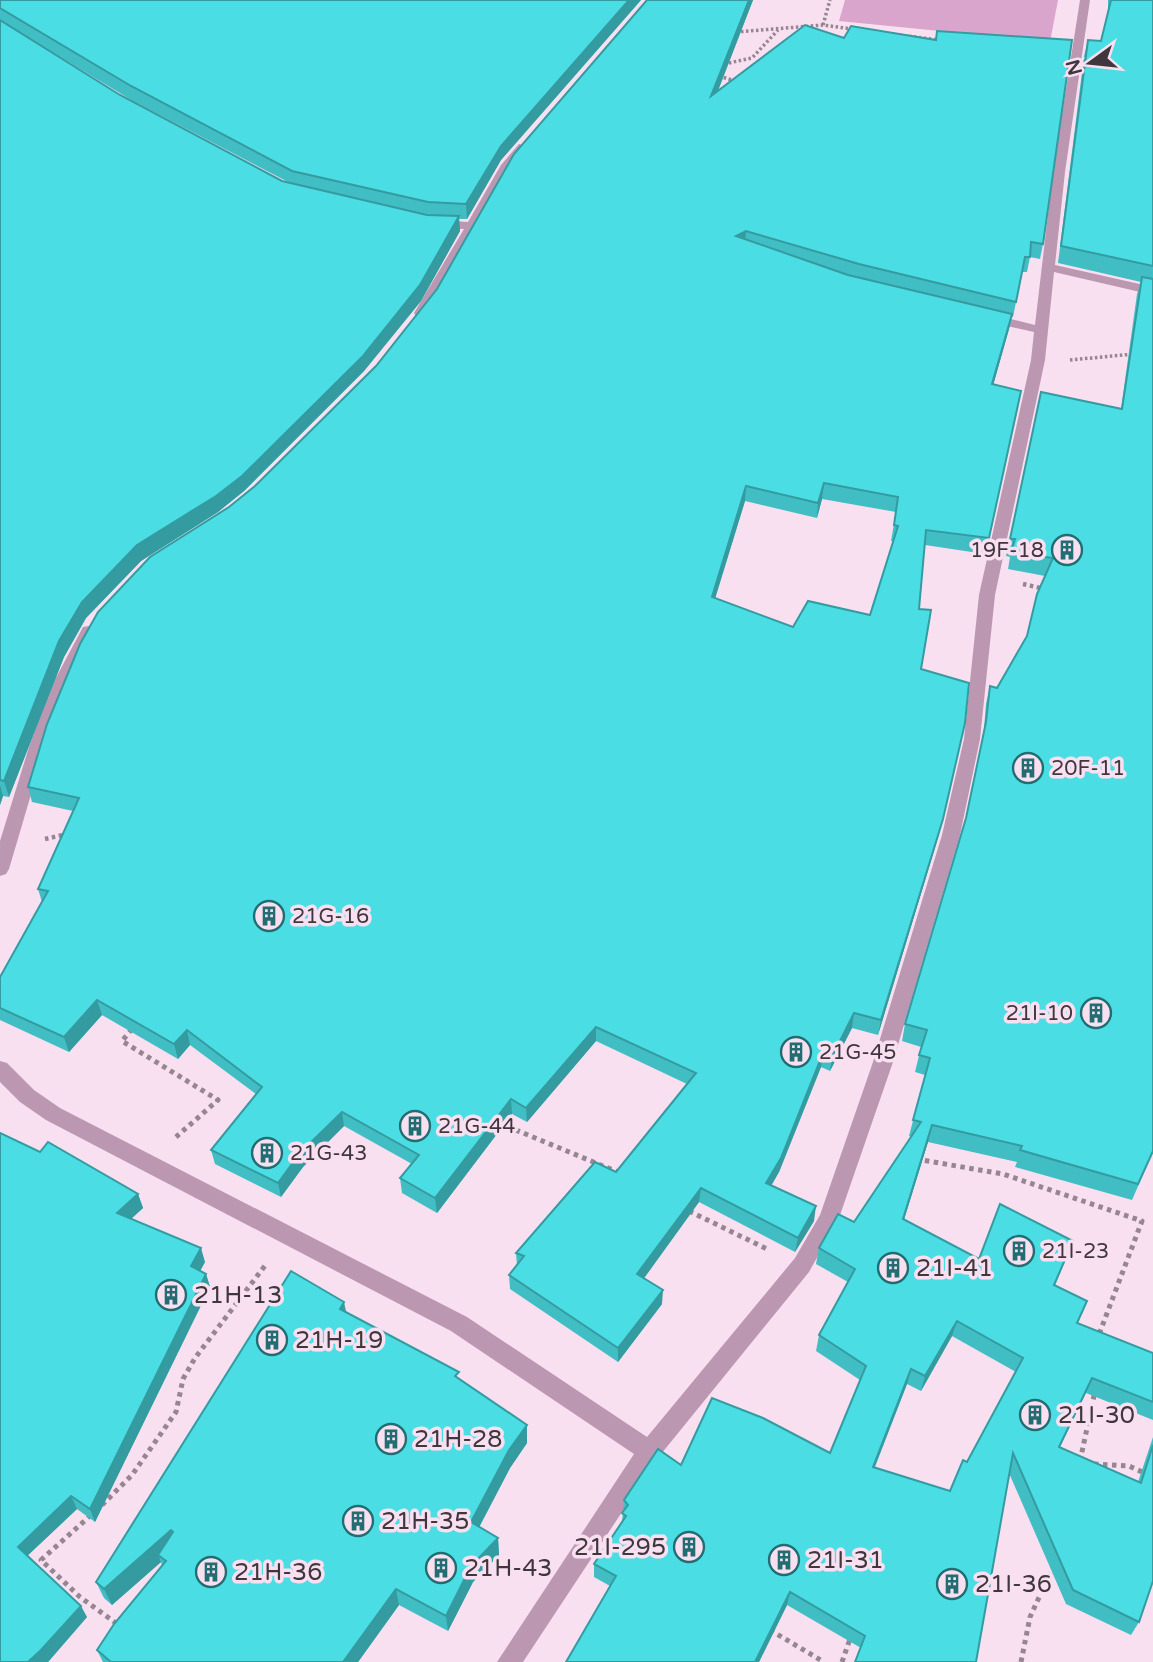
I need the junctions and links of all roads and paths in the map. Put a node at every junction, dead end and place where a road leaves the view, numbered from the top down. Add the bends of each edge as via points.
1 (830, 0) edge
2 (1085, 0) edge
3 (823, 25) junction
4 (860, 29) edge
5 (779, 30) junction
6 (729, 32) edge
7 (897, 34) edge
8 (922, 37) junction
9 (947, 41) edge
10 (920, 46) edge
11 (719, 65) edge
12 (717, 75) edge
13 (747, 85) edge
14 (532, 136) edge
15 (416, 221) edge
16 (472, 226) junction
17 (1048, 267) junction
18 (1153, 291) edge
19 (979, 315) edge
20 (412, 324) edge
21 (1041, 330) junction
22 (1137, 354) edge
23 (1038, 360) junction
24 (991, 576) junction
25 (1057, 592) edge
26 (99, 617) edge
27 (80, 833) edge
28 (2, 864) edge
29 (139, 1022) edge
30 (0, 1069) edge
31 (493, 1119) edge
32 (852, 1152) junction
33 (147, 1163) junction
34 (622, 1175) edge
35 (681, 1207) edge
36 (288, 1234) junction
37 (802, 1265) junction
38 (1107, 1343) edge
39 (1096, 1383) edge
40 (649, 1451) junction
41 (1080, 1463) junction
42 (1078, 1475) edge
43 (1153, 1477) edge
44 (91, 1498) edge
45 (101, 1506) junction
46 (41, 1560) junction
47 (1055, 1563) edge
48 (33, 1568) edge
49 (855, 1626) edge
50 (123, 1628) edge
51 (766, 1628) edge
52 (509, 1662) edge
53 (824, 1662) edge
54 (842, 1662) edge
55 (1021, 1662) edge

1 - 3 path
2 - 17 street
3 - 4 path
3 - 5 path
5 - 6 path
5 - 11 path via 752,58
7 - 8 path
8 - 9 path
8 - 10 path
12 - 13 path
14 - 16 street via 507,165
15 - 16 street
16 - 20 street via 429,303
17 - 18 street
17 - 21 street
19 - 21 street
21 - 23 street
22 - 23 path via 1112,354 1091,361
23 - 24 street
24 - 25 path
24 - 32 street via 972,739 951,835
26 - 28 street via 74,658 56,701 22,792
27 - 28 path via 54,835
29 - 33 path via 122,1041 218,1100
30 - 33 street via 52,1114
31 - 34 path
32 - 37 street via 829,1218
32 - 38 path via 1003,1174 1142,1221 1098,1337
33 - 36 street
35 - 37 path
36 - 40 street via 459,1324
36 - 45 path via 195,1358 183,1379 176,1412 162,1433 132,1475
37 - 40 street
39 - 41 path
40 - 52 street
41 - 42 path
41 - 43 path via 1129,1466
44 - 45 path
45 - 46 path
46 - 48 path
46 - 50 path via 80,1597
47 - 55 path via 1030,1617
49 - 54 path
51 - 53 path

